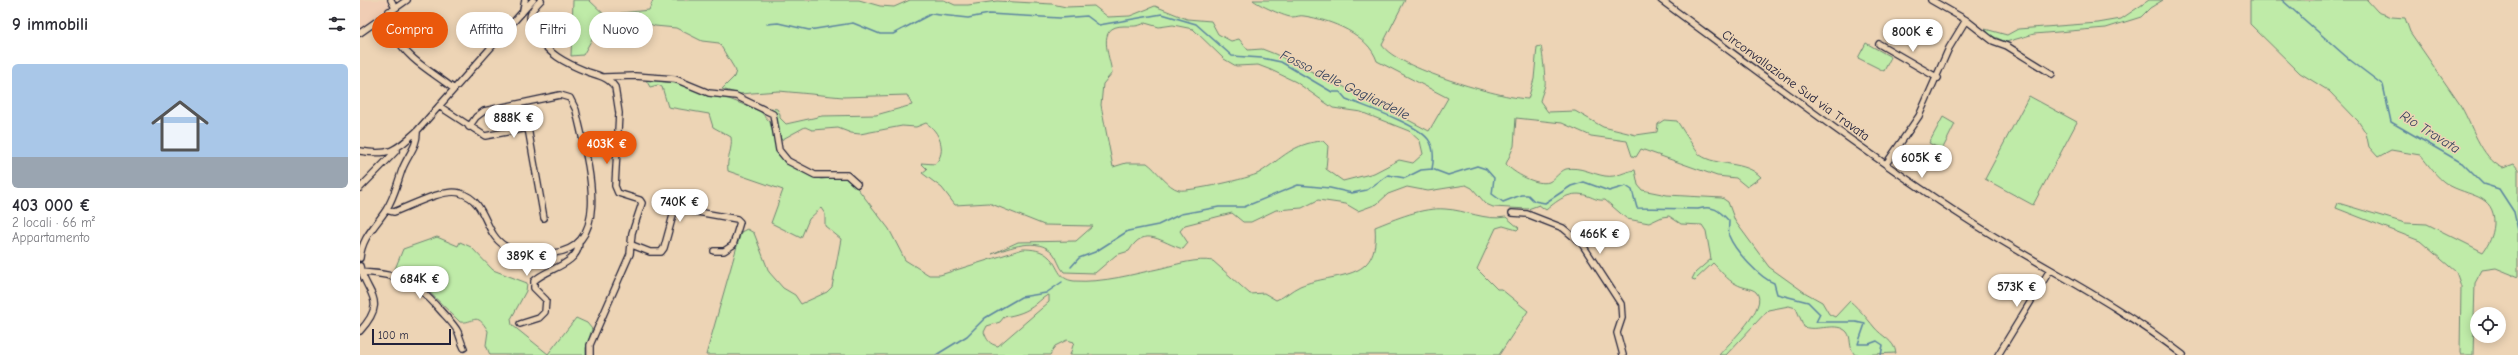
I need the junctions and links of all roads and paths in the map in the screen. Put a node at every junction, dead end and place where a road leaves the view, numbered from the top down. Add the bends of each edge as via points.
1 (390, 0) edge
2 (407, 0) edge
3 (525, 0) edge
4 (532, 0) edge
5 (541, 0) edge
6 (1661, 0) edge
7 (1931, 0) edge
8 (395, 8) junction
9 (389, 11) junction
10 (523, 12) junction
11 (1966, 20) junction
12 (360, 34) edge
13 (1879, 44) dead end
14 (2052, 74) dead end
15 (603, 77) junction
16 (1938, 78) junction
17 (454, 89) junction
18 (439, 106) junction
19 (469, 127) junction
20 (417, 130) junction
21 (399, 148) junction
22 (360, 151) edge
23 (1886, 164) junction
24 (857, 184) dead end
25 (360, 188) edge
26 (386, 210) junction
27 (1512, 213) dead end
28 (544, 218) dead end
29 (579, 243) junction
30 (632, 245) junction
31 (714, 251) dead end
32 (360, 258) edge
33 (361, 269) edge
34 (2050, 270) junction
35 (520, 324) dead end
36 (360, 331) edge
37 (464, 348) dead end
38 (590, 355) edge
39 (1623, 355) edge
40 (1998, 355) edge
41 (2183, 355) edge

1 - 8 street
2 - 8 street
3 - 10 street
4 - 10 street
5 - 15 street via 530,12 529,18 546,49 570,64
6 - 23 street, Circonvallazione Sud via Travata
7 - 11 street
8 - 9 street
9 - 12 street
9 - 17 street via 398,39 411,56
10 - 17 street
11 - 14 street via 1993,41 2007,46
11 - 16 street via 1949,48
13 - 16 street
15 - 24 street via 642,76 675,79 709,93 736,96 773,114 779,150 792,164 819,176 847,175
15 - 30 street via 615,87 619,108 617,191 642,203 631,238
16 - 23 street via 1920,116
17 - 18 street
18 - 19 street
18 - 20 street
19 - 28 street via 485,136 528,128
19 - 29 street via 484,111 560,95 570,98 576,110 592,200 588,227
20 - 21 street
20 - 26 street via 416,143
21 - 22 street via 384,154
21 - 25 street
23 - 34 street, Circonvallazione Sud via Travata via 1966,219
26 - 29 street via 394,212 441,194 459,193 479,205 493,235 509,248 552,254
26 - 32 street via 364,239
27 - 39 street via 1527,214 1563,228 1582,244 1621,304 1622,318 1617,333
29 - 35 street via 572,258 543,273 534,281 534,288 546,300 545,312 539,318
30 - 31 street via 650,252 661,252 675,208 737,219 740,222 733,245 724,251
30 - 38 street via 590,345
33 - 36 street via 373,292 374,303 372,314
33 - 37 street via 416,284 458,332
34 - 40 street
34 - 41 street, Circonvallazione Sud via Travata via 2117,309

